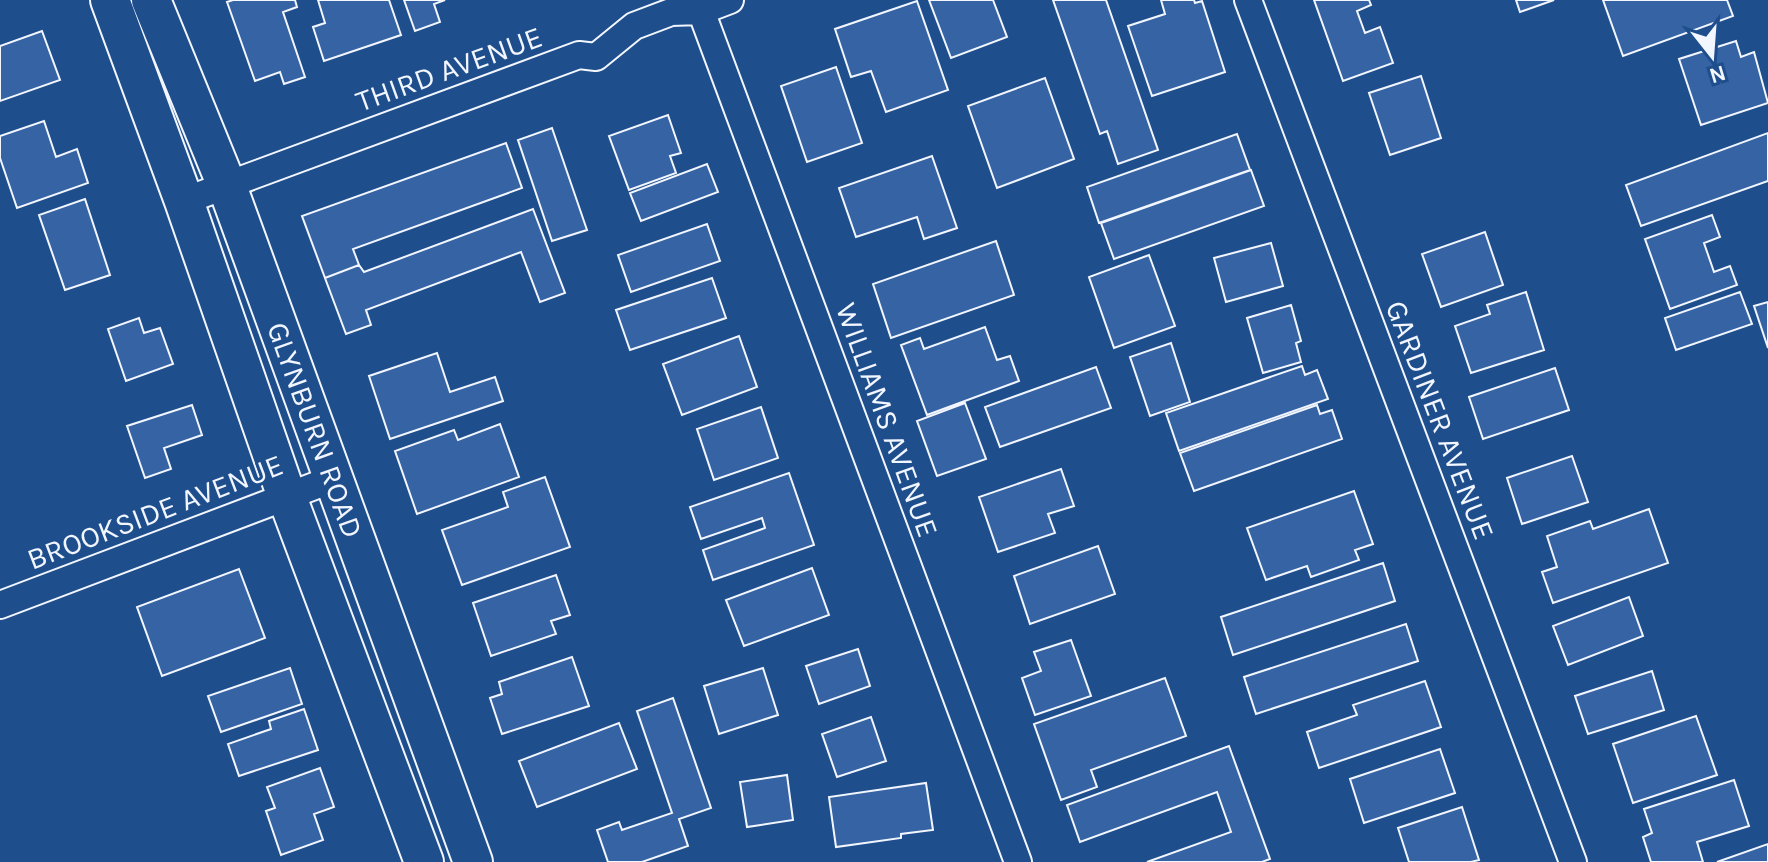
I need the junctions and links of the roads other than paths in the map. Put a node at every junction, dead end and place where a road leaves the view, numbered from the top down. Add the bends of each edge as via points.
1 (110, 0) edge
2 (151, 0) edge
3 (730, 0) edge
4 (1248, 0) edge
5 (699, 5) edge
6 (227, 186) junction
7 (184, 201) junction
8 (333, 479) junction
9 (287, 497) junction
10 (0, 605) edge
11 (424, 862) edge
12 (473, 862) edge
13 (1018, 862) edge
14 (1573, 862) edge

1 - 7 main road, GLYNBURN ROAD
2 - 6 main road, GLYNBURN ROAD
3 - 5 street, THIRD AVENUE
4 - 14 street, GARDINER AVENUE
5 - 6 street, THIRD AVENUE via 634,26 596,57 579,55
5 - 13 street, WILLIAMS AVENUE
6 - 7 street, THIRD AVENUE
6 - 8 main road, GLYNBURN ROAD
7 - 9 main road, GLYNBURN ROAD
8 - 9 street, BROOKSIDE AVENUE
8 - 12 main road, GLYNBURN ROAD
9 - 10 street, BROOKSIDE AVENUE
9 - 11 main road, GLYNBURN ROAD

